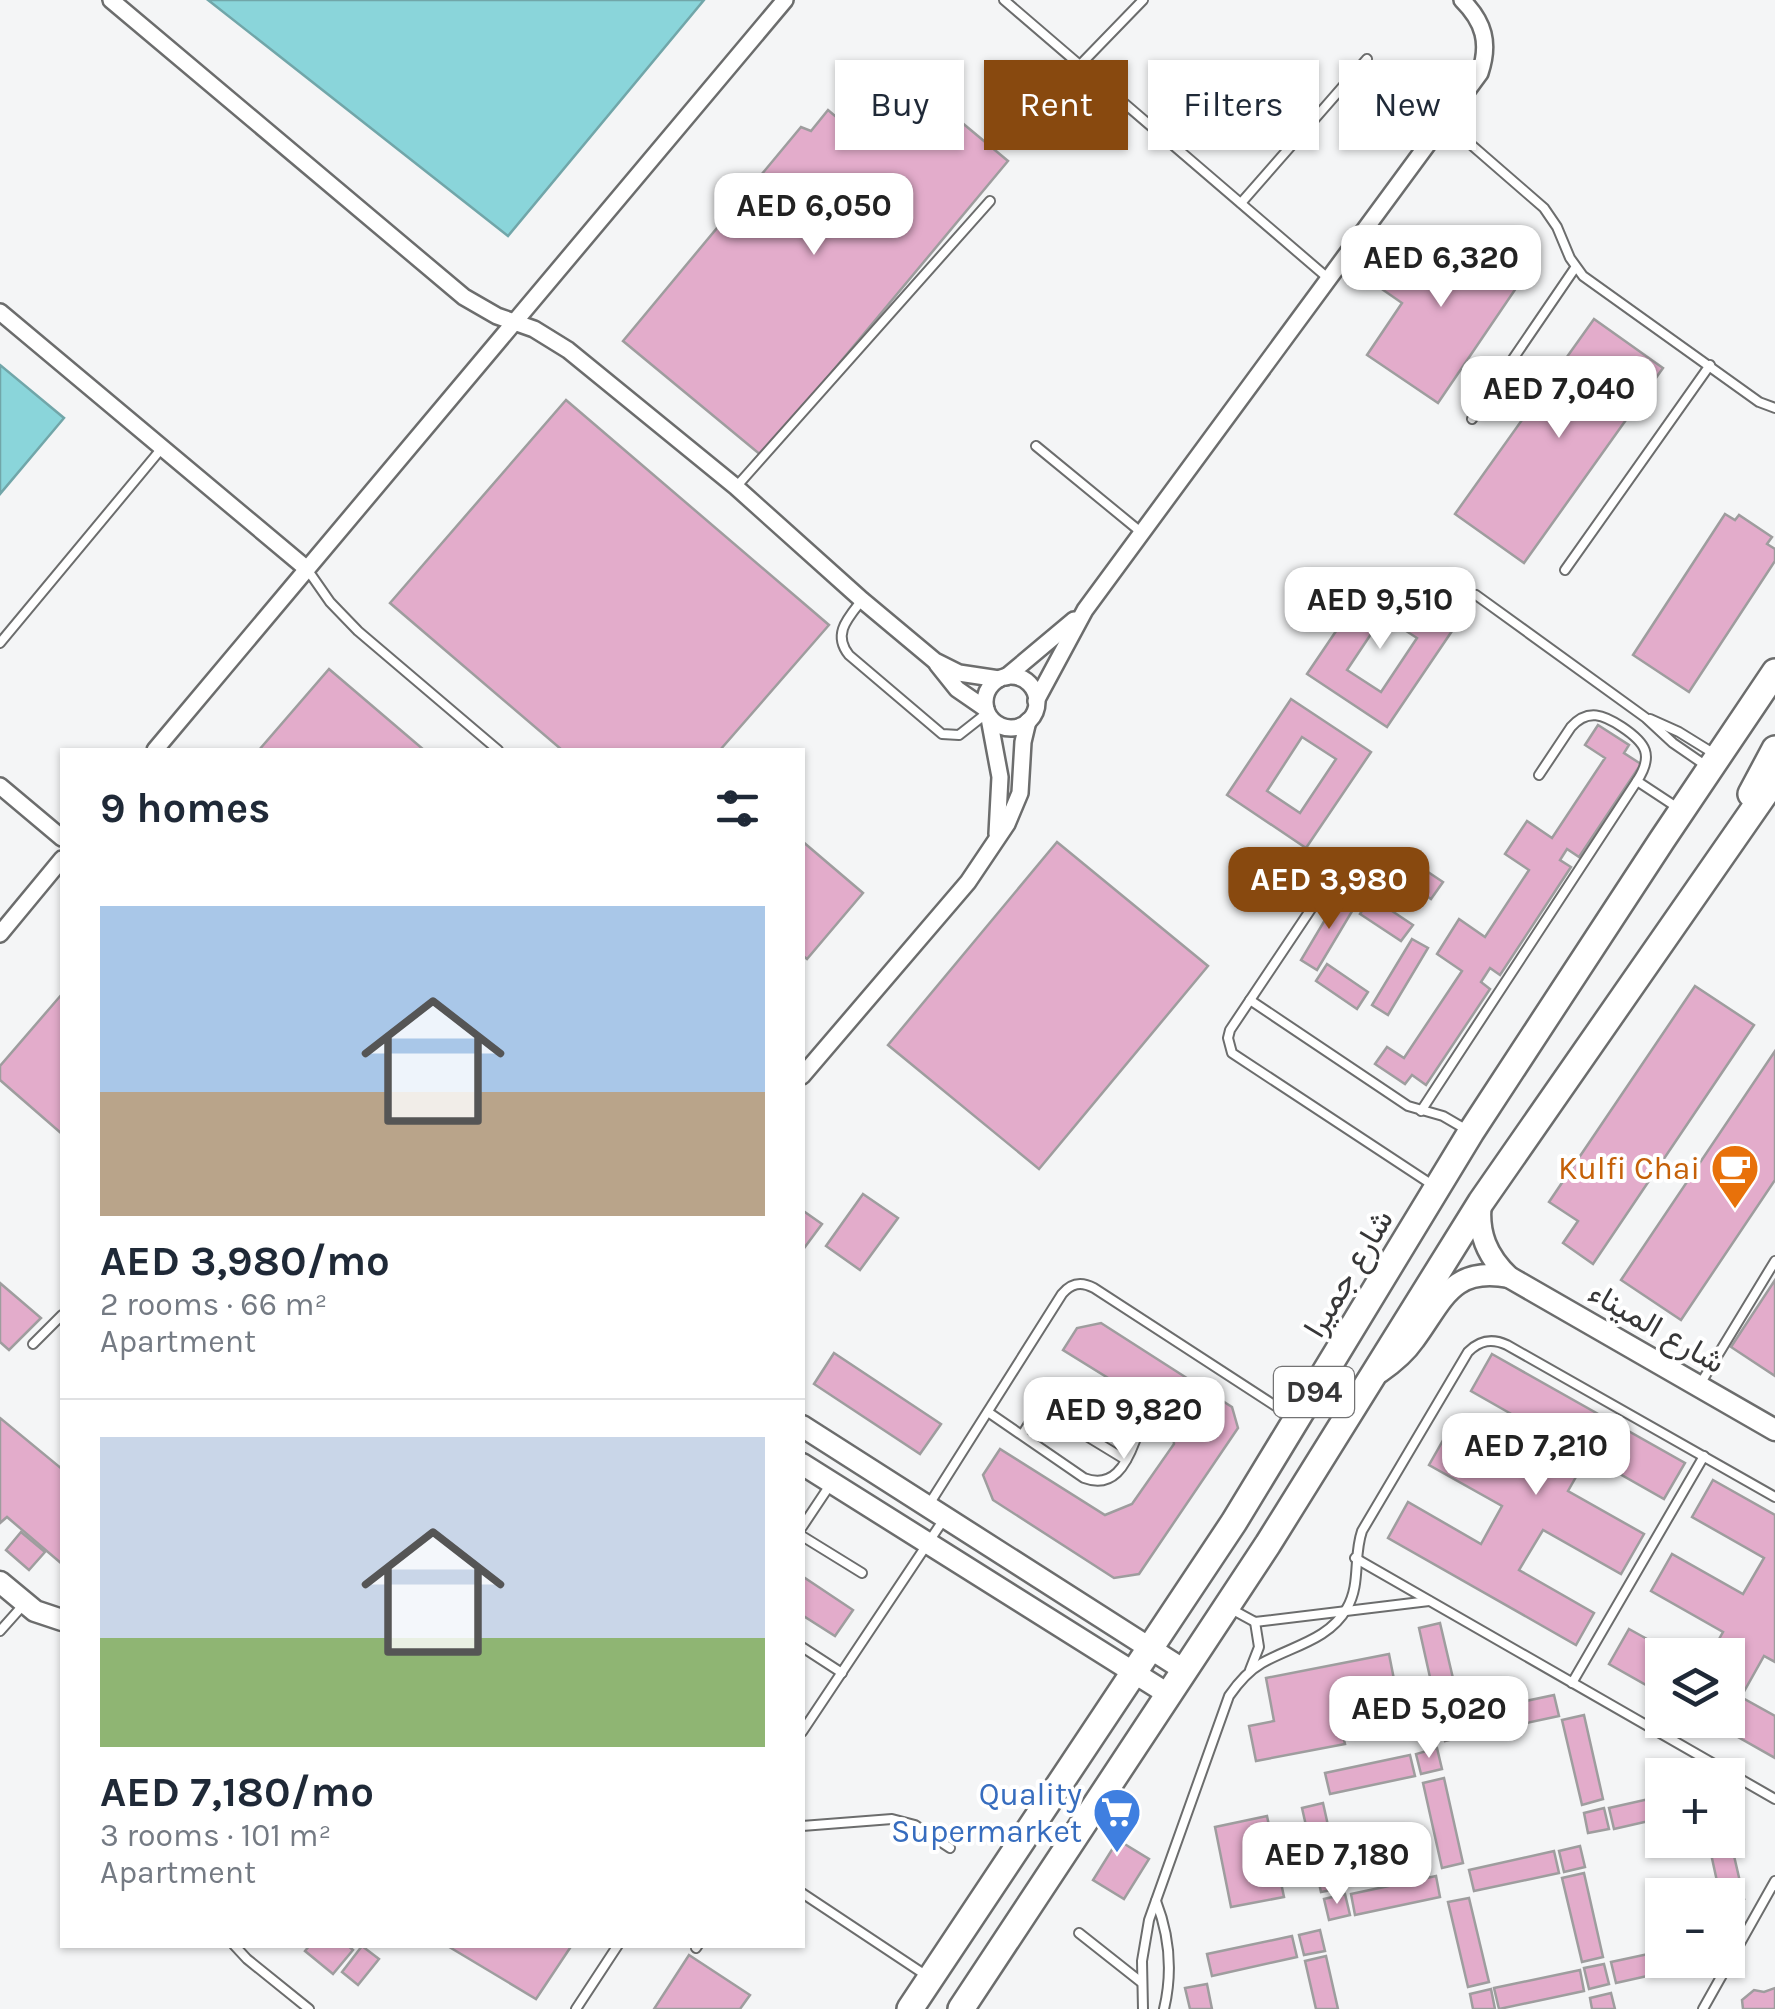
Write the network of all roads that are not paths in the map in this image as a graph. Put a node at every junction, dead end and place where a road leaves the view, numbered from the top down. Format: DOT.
graph roads {
  1 [pos="110,0"];
  2 [pos="785,0"];
  3 [pos="1004,0"];
  4 [pos="1144,0"];
  5 [pos="1462,0"];
  6 [pos="1368,59"];
  7 [pos="1074,60"];
  8 [pos="1085,60"];
  9 [pos="1476,79"];
  10 [pos="1128,106"];
  11 [pos="1476,149"];
  12 [pos="1424,150"];
  13 [pos="990,201"];
  14 [pos="1241,203"];
  15 [pos="1575,268"];
  16 [pos="1329,279"];
  17 [pos="0,312"];
  18 [pos="514,322"];
  19 [pos="1710,366"];
  20 [pos="1775,408"];
  21 [pos="1472,419"];
  22 [pos="1036,446"];
  23 [pos="162,448"];
  24 [pos="736,487"];
  25 [pos="1142,533"];
  26 [pos="307,569"];
  27 [pos="1565,570"];
  28 [pos="1476,595"];
  29 [pos="862,600"];
  30 [pos="1085,610"];
  31 [pos="0,643"];
  32 [pos="934,661"];
  33 [pos="1775,672"];
  34 [pos="1002,678"];
  35 [pos="1036,701"];
  36 [pos="987,713"];
  37 [pos="1646,718"];
  38 [pos="1028,721"];
  39 [pos="156,748"];
  40 [pos="496,748"];
  41 [pos="1775,749"];
  42 [pos="1714,762"];
  43 [pos="1539,775"];
  44 [pos="1775,778"];
  45 [pos="1637,781"];
  46 [pos="0,786"];
  47 [pos="1682,810"];
  48 [pos="60,836"];
  49 [pos="1735,836"];
  50 [pos="997,838"];
  51 [pos="60,861"];
  52 [pos="1315,903"];
  53 [pos="0,934"];
  54 [pos="1250,1000"];
  55 [pos="805,1072"];
  56 [pos="1421,1111"];
  57 [pos="1472,1132"];
  58 [pos="1438,1188"];
  59 [pos="1480,1202"];
  60 [pos="1775,1260"];
  61 [pos="1509,1276"];
  62 [pos="60,1317"];
  63 [pos="33,1344"];
  64 [pos="1372,1376"];
  65 [pos="1700,1386"];
  66 [pos="1039,1407"];
  67 [pos="988,1412"];
  68 [pos="1296,1420"];
  69 [pos="805,1428"];
  70 [pos="1775,1430"];
  71 [pos="1022,1435"];
  72 [pos="1704,1456"];
  73 [pos="1126,1460"];
  74 [pos="805,1466"];
  75 [pos="832,1482"];
  76 [pos="1775,1496"];
  77 [pos="937,1511"];
  78 [pos="805,1523"];
  79 [pos="805,1538"];
  80 [pos="928,1542"];
  81 [pos="1356,1558"];
  82 [pos="862,1573"];
  83 [pos="0,1582"];
  84 [pos="1429,1601"];
  85 [pos="25,1603"];
  86 [pos="1227,1606"];
  87 [pos="1346,1610"];
  88 [pos="60,1622"];
  89 [pos="1255,1622"];
  90 [pos="0,1631"];
  91 [pos="1151,1648"];
  92 [pos="805,1649"];
  93 [pos="1184,1670"];
  94 [pos="1250,1671"];
  95 [pos="1134,1672"];
  96 [pos="842,1673"];
  97 [pos="1572,1683"];
  98 [pos="1168,1694"];
  99 [pos="805,1728"];
  100 [pos="1775,1799"];
  101 [pos="805,1826"];
  102 [pos="950,1848"];
  103 [pos="1775,1881"];
  104 [pos="805,1894"];
  105 [pos="1156,1900"];
  106 [pos="1079,1933"];
  107 [pos="237,1948"];
  108 [pos="616,1948"];
  109 [pos="931,1979"];
  110 [pos="1141,1982"];
  111 [pos="310,2009"];
  112 [pos="576,2009"];
  113 [pos="910,2009"];
  114 [pos="961,2009"];
  115 [pos="1143,2009"];
  116 [pos="1164,2009"];
  117 [pos="1703,2009"];
  1 -- 18 [label="street"];
  2 -- 18 [label="street"];
  3 -- 7 [label="lane"];
  4 -- 8 [label="lane"];
  5 -- 9 [label="street"];
  6 -- 14 [label="lane"];
  10 -- 14 [label="lane"];
  11 -- 15 [label="lane"];
  12 -- 16 [label="street"];
  13 -- 24 [label="lane"];
  14 -- 16 [label="lane"];
  15 -- 19 [label="lane"];
  15 -- 21 [label="lane"];
  16 -- 25 [label="street"];
  17 -- 23 [label="street"];
  18 -- 24 [label="street"];
  18 -- 26 [label="street"];
  19 -- 20 [label="lane"];
  19 -- 27 [label="lane"];
  22 -- 25 [label="lane"];
  23 -- 26 [label="street"];
  23 -- 31 [label="lane"];
  24 -- 29 [label="street"];
  25 -- 30 [label="street"];
  26 -- 39 [label="street"];
  26 -- 40 [label="lane"];
  28 -- 37 [label="lane"];
  29 -- 32 [label="street"];
  29 -- 36 [label="lane"];
  30 -- 34 [label="street"];
  30 -- 35 [label="street"];
  32 -- 34 [label="street"];
  32 -- 36 [label="street"];
  33 -- 42 [label="main road, شارع جميرا / D94"];
  34 -- 35 [label="street"];
  34 -- 36 [label="street"];
  35 -- 38 [label="street"];
  36 -- 38 [label="street"];
  36 -- 50 [label="street"];
  37 -- 42 [label="lane"];
  37 -- 42 [label="lane"];
  38 -- 50 [label="street"];
  41 -- 49 [label="main road"];
  42 -- 47 [label="main road, شارع جميرا / D94"];
  43 -- 45 [label="lane"];
  44 -- 49 [label="main road, D94"];
  45 -- 47 [label="lane"];
  45 -- 56 [label="lane"];
  46 -- 48 [label="street"];
  47 -- 57 [label="main road, شارع جميرا / D94"];
  49 -- 59 [label="main road, D94"];
  50 -- 55 [label="street"];
  51 -- 53 [label="street"];
  52 -- 54 [label="lane"];
  54 -- 56 [label="lane"];
  54 -- 58 [label="lane"];
  56 -- 57 [label="lane"];
  57 -- 58 [label="main road, شارع جميرا / D94"];
  58 -- 68 [label="main road, شارع جميرا / D94"];
  59 -- 61 [label="street"];
  59 -- 64 [label="main road, D94"];
  60 -- 65 [label="lane"];
  61 -- 64 [label="street"];
  61 -- 65 [label="street, شارع الميناء"];
  62 -- 63 [label="lane"];
  64 -- 86 [label="main road, D94"];
  65 -- 70 [label="street, شارع الميناء"];
  66 -- 71 [label="lane"];
  66 -- 73 [label="lane"];
  66 -- 73 [label="lane"];
  67 -- 68 [label="lane"];
  67 -- 71 [label="lane"];
  67 -- 77 [label="lane"];
  68 -- 91 [label="main road, شارع جميرا / D94"];
  69 -- 77 [label="street"];
  71 -- 73 [label="lane"];
  72 -- 76 [label="lane"];
  72 -- 81 [label="lane"];
  72 -- 97 [label="lane"];
  74 -- 75 [label="street"];
  75 -- 78 [label="lane"];
  75 -- 80 [label="street"];
  77 -- 80 [label="lane"];
  77 -- 91 [label="street"];
  79 -- 82 [label="lane"];
  80 -- 95 [label="street"];
  80 -- 96 [label="lane"];
  81 -- 84 [label="lane"];
  81 -- 87 [label="lane"];
  83 -- 85 [label="street"];
  84 -- 87 [label="lane"];
  84 -- 97 [label="lane"];
  85 -- 88 [label="street"];
  85 -- 90 [label="lane"];
  86 -- 89 [label="lane"];
  86 -- 93 [label="main road, D94"];
  87 -- 89 [label="lane"];
  87 -- 94 [label="lane"];
  89 -- 94 [label="lane"];
  91 -- 93 [label="street"];
  91 -- 95 [label="main road, شارع جميرا / D94"];
  92 -- 96 [label="lane"];
  93 -- 98 [label="main road, D94"];
  94 -- 105 [label="lane"];
  95 -- 98 [label="street"];
  95 -- 109 [label="main road, شارع جميرا / D94"];
  96 -- 99 [label="lane"];
  97 -- 100 [label="lane"];
  98 -- 114 [label="main road, D94"];
  101 -- 102 [label="lane"];
  103 -- 117 [label="lane"];
  104 -- 109 [label="lane"];
  105 -- 110 [label="lane"];
  105 -- 116 [label="lane"];
  106 -- 110 [label="lane"];
  107 -- 111 [label="lane"];
  108 -- 112 [label="lane"];
  109 -- 113 [label="main road, شارع جميرا / D94"];
  110 -- 115 [label="lane"];
}
